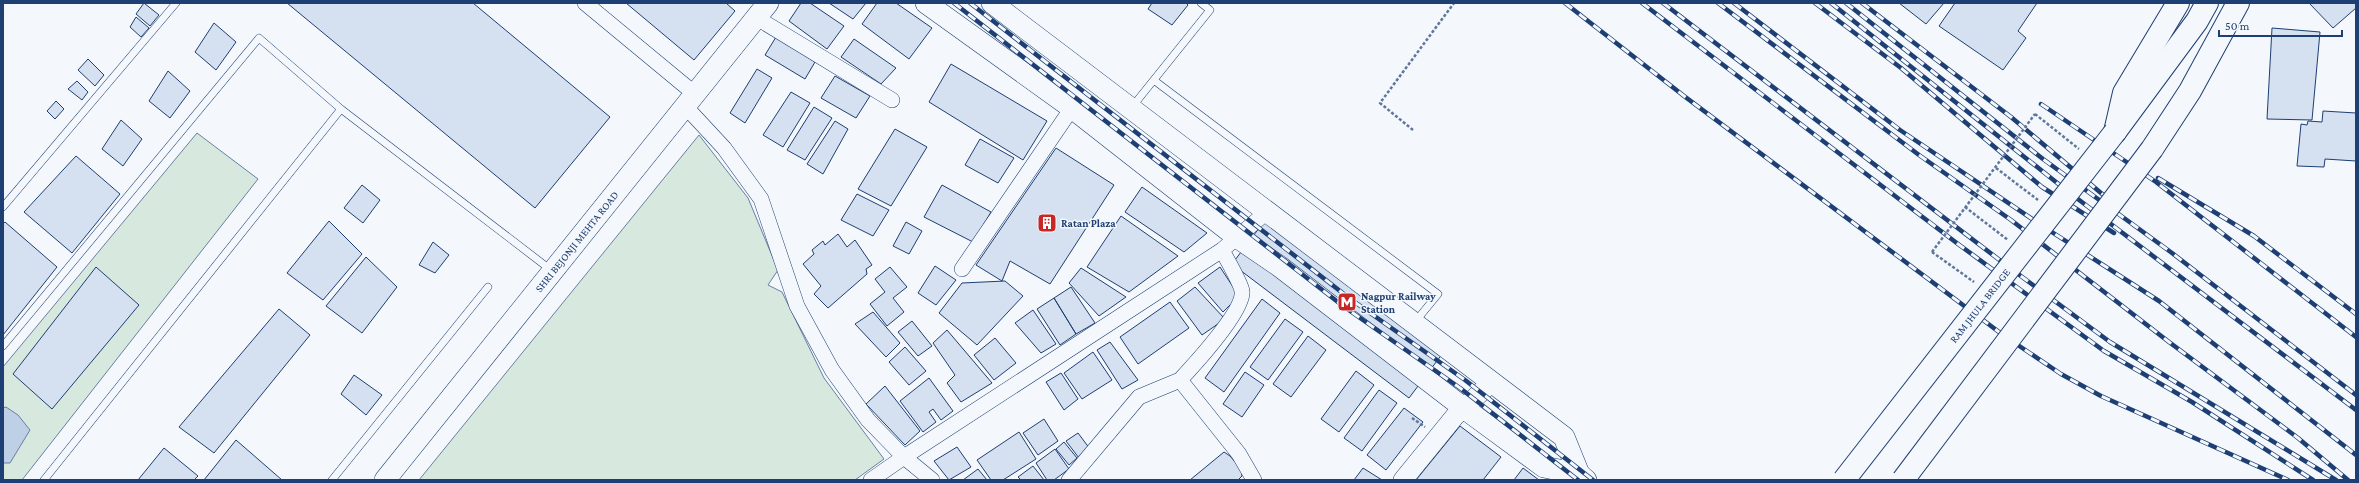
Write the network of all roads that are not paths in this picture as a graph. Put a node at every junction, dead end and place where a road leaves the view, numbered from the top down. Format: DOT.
graph roads {
  1 [pos="176,3"];
  2 [pos="585,3"];
  3 [pos="926,3"];
  4 [pos="992,3"];
  5 [pos="1201,3"];
  6 [pos="2178,3"];
  7 [pos="2207,3"];
  8 [pos="2238,3"];
  9 [pos="762,10"];
  10 [pos="1155,81"];
  11 [pos="690,100"];
  12 [pos="892,100"];
  13 [pos="1072,108"];
  14 [pos="1131,108"];
  15 [pos="341,109"];
  16 [pos="2115,132"];
  17 [pos="3,207"];
  18 [pos="1268,211"];
  19 [pos="1230,244"];
  20 [pos="962,269"];
  21 [pos="553,271"];
  22 [pos="488,287"];
  23 [pos="1414,323"];
  24 [pos="3,346"];
  25 [pos="1180,380"];
  26 [pos="1492,382"];
  27 [pos="1465,409"];
  28 [pos="904,457"];
  29 [pos="1583,477"];
  30 [pos="44,480"];
  31 [pos="332,480"];
  32 [pos="385,480"];
  33 [pos="871,480"];
  34 [pos="932,480"];
  35 [pos="1069,480"];
  36 [pos="1254,480"];
  37 [pos="1403,480"];
  38 [pos="1844,480"];
  39 [pos="1903,480"];
  1 -- 17 [label="lane"];
  2 -- 11 [label="street"];
  3 -- 13 [label="main road"];
  4 -- 14 [label="main road"];
  5 -- 10 [label="lane"];
  6 -- 16 [label="main road"];
  7 -- 16 [label="main road, RAM JHULA BRIDGE"];
  8 -- 39 [label="main road, bridge"];
  9 -- 11 [label="main road, SHRI BEJONJI MEHTA ROAD"];
  9 -- 12 [label="street"];
  10 -- 14 [label="lane"];
  10 -- 23 [label="lane"];
  11 -- 21 [label="main road, SHRI BEJONJI MEHTA ROAD"];
  11 -- 28 [label="street"];
  13 -- 19 [label="main road"];
  13 -- 20 [label="street"];
  14 -- 18 [label="main road"];
  15 -- 21 [label="lane"];
  15 -- 24 [label="lane"];
  15 -- 30 [label="lane"];
  16 -- 38 [label="main road, RAM JHULA BRIDGE, bridge"];
  18 -- 19 [label="street"];
  18 -- 23 [label="main road"];
  19 -- 25 [label="street"];
  19 -- 27 [label="main road"];
  19 -- 28 [label="street"];
  21 -- 32 [label="main road, SHRI BEJONJI MEHTA ROAD"];
  22 -- 31 [label="lane"];
  23 -- 26 [label="main road"];
  25 -- 35 [label="street"];
  25 -- 36 [label="street"];
  26 -- 27 [label="street"];
  26 -- 29 [label="main road"];
  27 -- 29 [label="main road"];
  27 -- 37 [label="street"];
  28 -- 33 [label="street"];
  28 -- 34 [label="street"];
}
